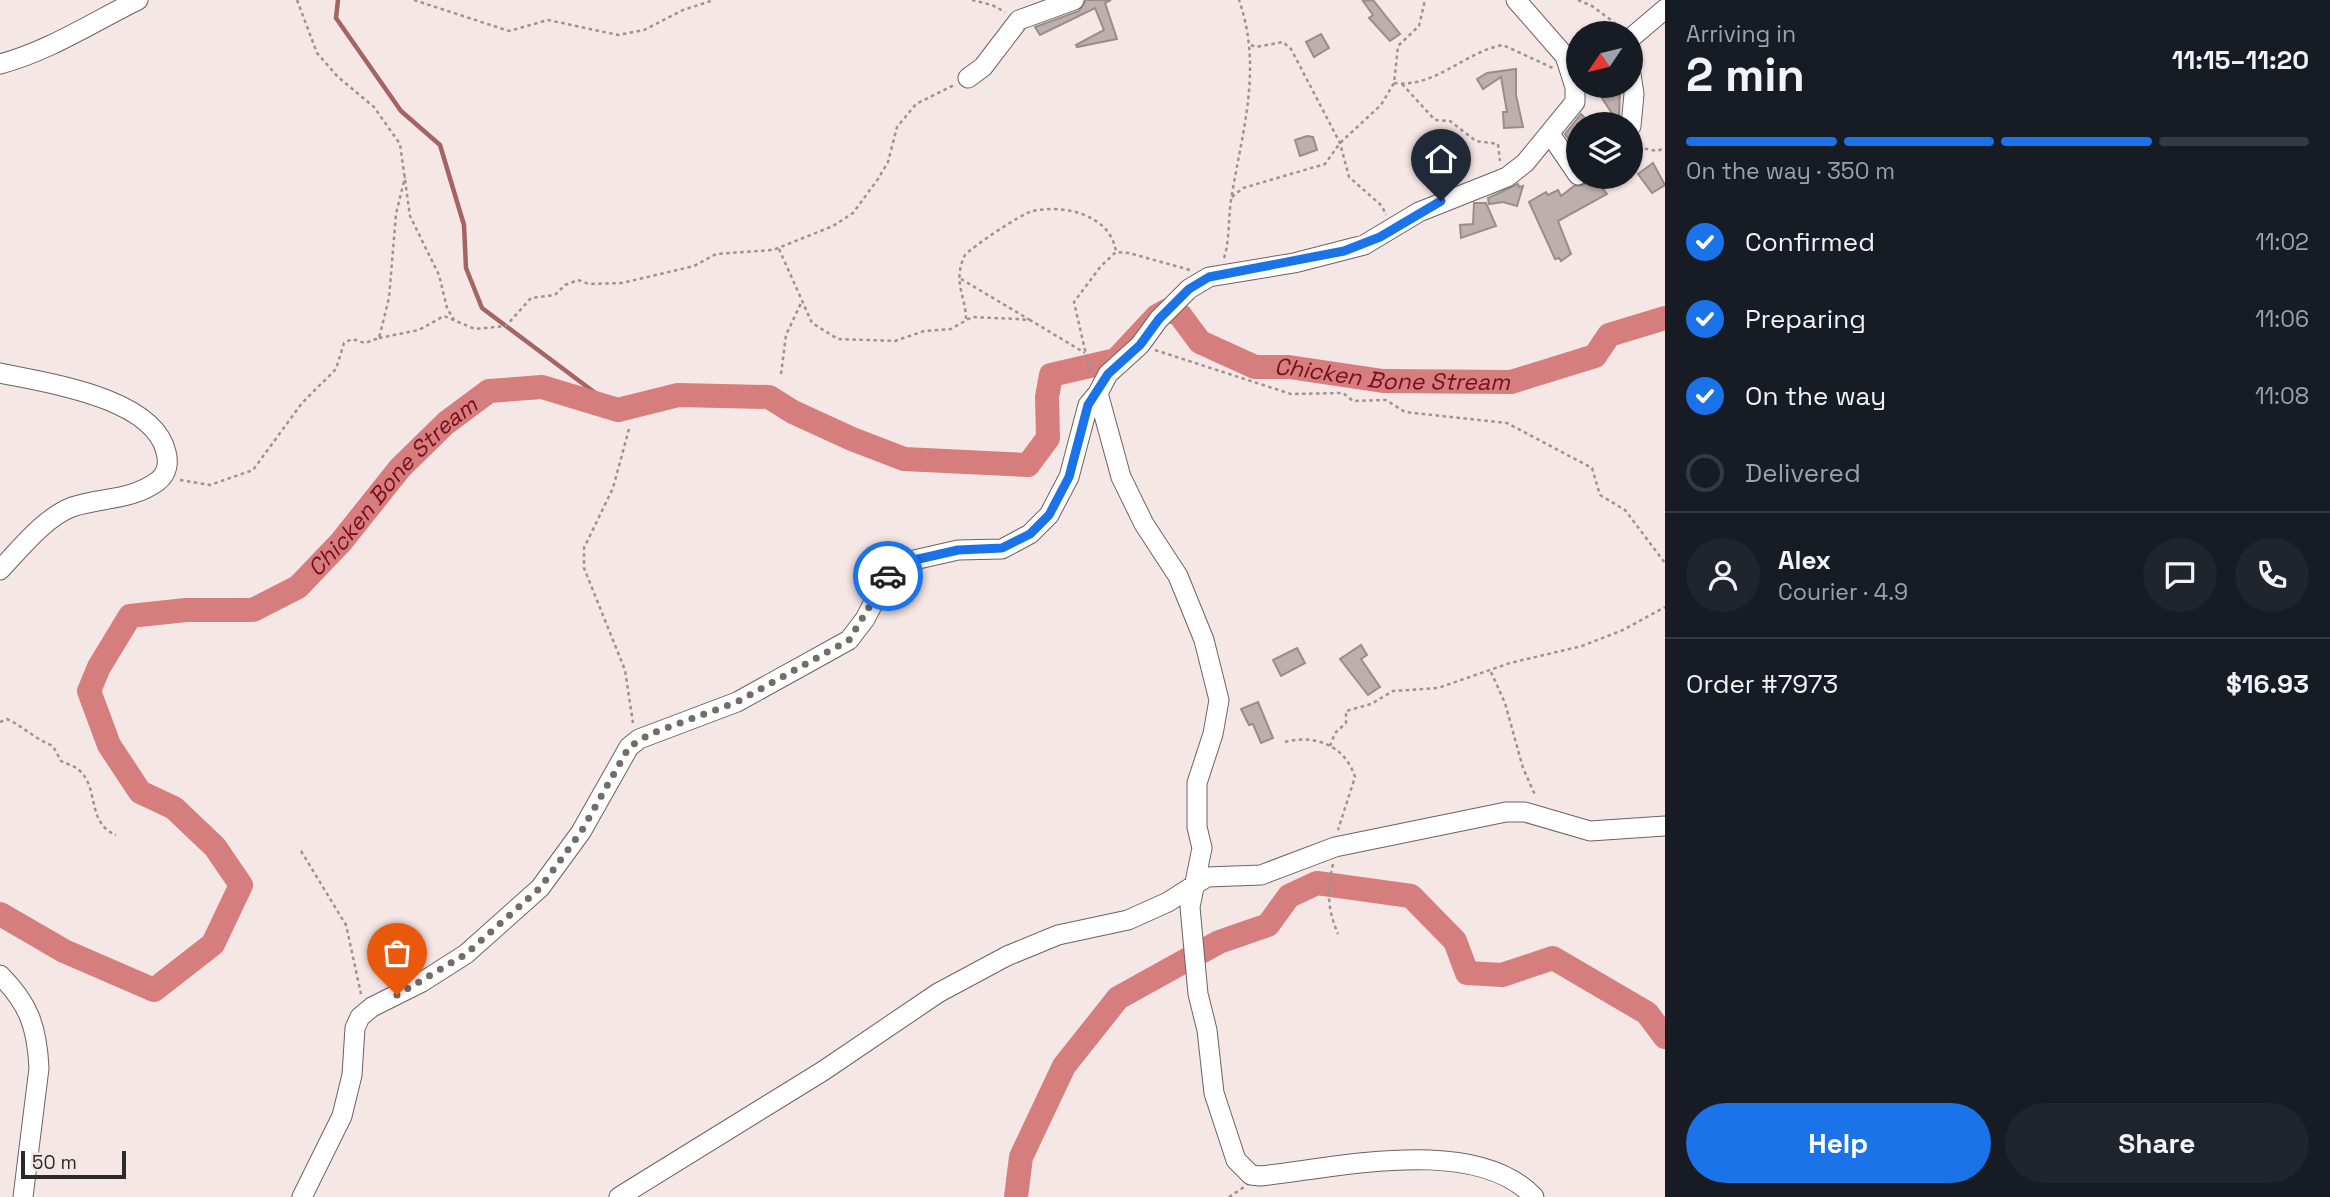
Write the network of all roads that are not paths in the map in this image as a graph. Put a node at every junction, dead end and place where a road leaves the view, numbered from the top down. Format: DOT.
graph roads {
  1 [pos="138,0"];
  2 [pos="1074,0"];
  3 [pos="1516,0"];
  4 [pos="1665,9"];
  5 [pos="1643,28"];
  6 [pos="1566,56"];
  7 [pos="0,64"];
  8 [pos="968,78"];
  9 [pos="1575,98"];
  10 [pos="1579,98"];
  11 [pos="1575,102"];
  12 [pos="1550,134"];
  13 [pos="1566,158"];
  14 [pos="0,373"];
  15 [pos="1098,393"];
  16 [pos="0,570"];
  17 [pos="1665,826"];
  18 [pos="1193,884"];
  19 [pos="0,975"];
  20 [pos="23,1197"];
  21 [pos="302,1197"];
  22 [pos="619,1197"];
  23 [pos="1534,1197"];
  1 -- 7 [label="street"];
  2 -- 8 [label="street"];
  3 -- 6 [label="street"];
  4 -- 5 [label="street"];
  9 -- 11 [label="street"];
  10 -- 11 [label="street"];
  11 -- 12 [label="street"];
  12 -- 13 [label="street"];
  12 -- 15 [label="street"];
  14 -- 16 [label="street"];
  15 -- 18 [label="street"];
  15 -- 21 [label="street"];
  17 -- 18 [label="street"];
  18 -- 22 [label="street"];
  18 -- 23 [label="street"];
  19 -- 20 [label="street"];
}
